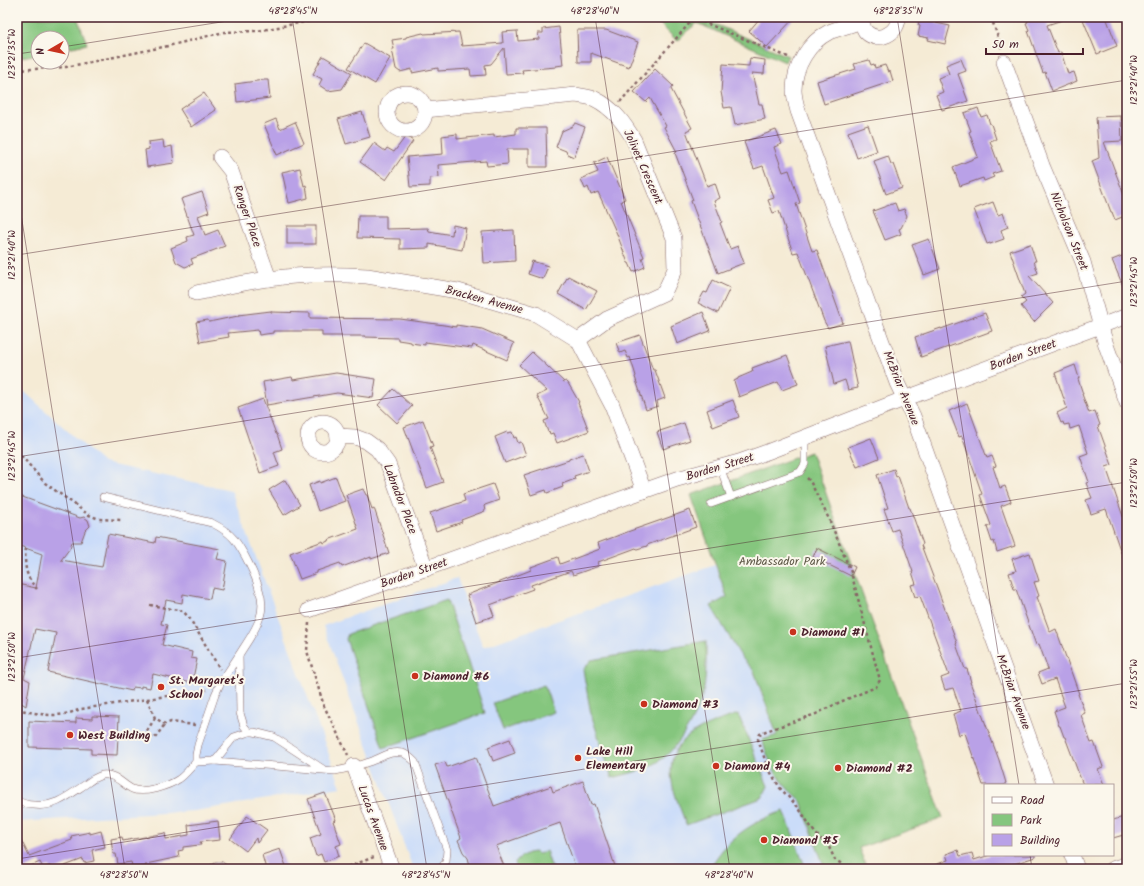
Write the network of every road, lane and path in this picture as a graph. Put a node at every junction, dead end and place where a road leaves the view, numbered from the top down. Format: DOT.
graph roads {
  1 [pos="330,17"];
  2 [pos="693,17"];
  3 [pos="898,17"];
  4 [pos="991,17"];
  5 [pos="861,19"];
  6 [pos="800,62"];
  7 [pos="1004,62"];
  8 [pos="17,70"];
  9 [pos="425,110"];
  10 [pos="613,110"];
  11 [pos="220,157"];
  12 [pos="269,278"];
  13 [pos="196,292"];
  14 [pos="1127,316"];
  15 [pos="1101,326"];
  16 [pos="578,340"];
  17 [pos="904,399"];
  18 [pos="1127,403"];
  19 [pos="338,436"];
  20 [pos="805,437"];
  21 [pos="17,451"];
  22 [pos="720,467"];
  23 [pos="800,472"];
  24 [pos="644,491"];
  25 [pos="103,496"];
  26 [pos="731,497"];
  27 [pos="711,504"];
  28 [pos="120,520"];
  29 [pos="26,548"];
  30 [pos="426,568"];
  31 [pos="37,589"];
  32 [pos="150,605"];
  33 [pos="309,610"];
  34 [pos="239,655"];
  35 [pos="224,676"];
  36 [pos="218,688"];
  37 [pos="147,699"];
  38 [pos="17,709"];
  39 [pos="155,718"];
  40 [pos="165,724"];
  41 [pos="204,726"];
  42 [pos="249,732"];
  43 [pos="215,761"];
  44 [pos="196,762"];
  45 [pos="354,766"];
  46 [pos="324,769"];
  47 [pos="1046,784"];
  48 [pos="17,800"];
  49 [pos="386,853"];
  50 [pos="1072,856"];
  51 [pos="842,864"];
  52 [pos="1127,864"];
  53 [pos="343,869"];
  54 [pos="392,869"];
  55 [pos="441,869"];
  56 [pos="1077,869"];
  57 [pos="1112,869"];
  1 -- 8 [label="path"];
  2 -- 6 [label="path"];
  2 -- 10 [label="path"];
  3 -- 5 [label="street, McBriar Avenue"];
  4 -- 7 [label="path"];
  5 -- 6 [label="street, McBriar Avenue"];
  6 -- 17 [label="street, McBriar Avenue"];
  7 -- 15 [label="street, Nicholson Street"];
  9 -- 10 [label="street, Jolivet Crescent"];
  10 -- 16 [label="street, Jolivet Crescent"];
  11 -- 12 [label="street, Ranger Place"];
  12 -- 13 [label="street, Bracken Avenue"];
  12 -- 16 [label="street, Bracken Avenue"];
  14 -- 15 [label="street, Borden Street"];
  15 -- 17 [label="street, Borden Street"];
  15 -- 18 [label="street, Nicholson Street"];
  16 -- 24 [label="street"];
  17 -- 20 [label="street, Borden Street"];
  17 -- 47 [label="street, McBriar Avenue"];
  19 -- 30 [label="street, Labrador Place"];
  20 -- 22 [label="street, Borden Street"];
  20 -- 23 [label="lane"];
  21 -- 28 [label="path"];
  22 -- 24 [label="street, Borden Street"];
  22 -- 26 [label="lane"];
  23 -- 26 [label="lane"];
  23 -- 51 [label="path"];
  24 -- 30 [label="street, Borden Street"];
  25 -- 34 [label="lane"];
  26 -- 27 [label="lane"];
  29 -- 31 [label="path"];
  30 -- 33 [label="street, Borden Street"];
  32 -- 35 [label="path"];
  33 -- 45 [label="path"];
  34 -- 35 [label="lane"];
  34 -- 42 [label="lane"];
  35 -- 36 [label="lane"];
  36 -- 37 [label="path"];
  36 -- 41 [label="lane"];
  37 -- 38 [label="path"];
  37 -- 39 [label="path"];
  39 -- 40 [label="path"];
  39 -- 40 [label="path"];
  40 -- 41 [label="path"];
  41 -- 44 [label="lane"];
  42 -- 43 [label="lane"];
  42 -- 46 [label="lane"];
  43 -- 44 [label="lane"];
  43 -- 46 [label="lane"];
  44 -- 48 [label="lane"];
  45 -- 46 [label="lane"];
  45 -- 49 [label="street, Lucas Avenue"];
  45 -- 55 [label="lane"];
  49 -- 53 [label="path"];
  49 -- 54 [label="street, Lucas Avenue"];
  50 -- 56 [label="street"];
  52 -- 57 [label="street"];
}
